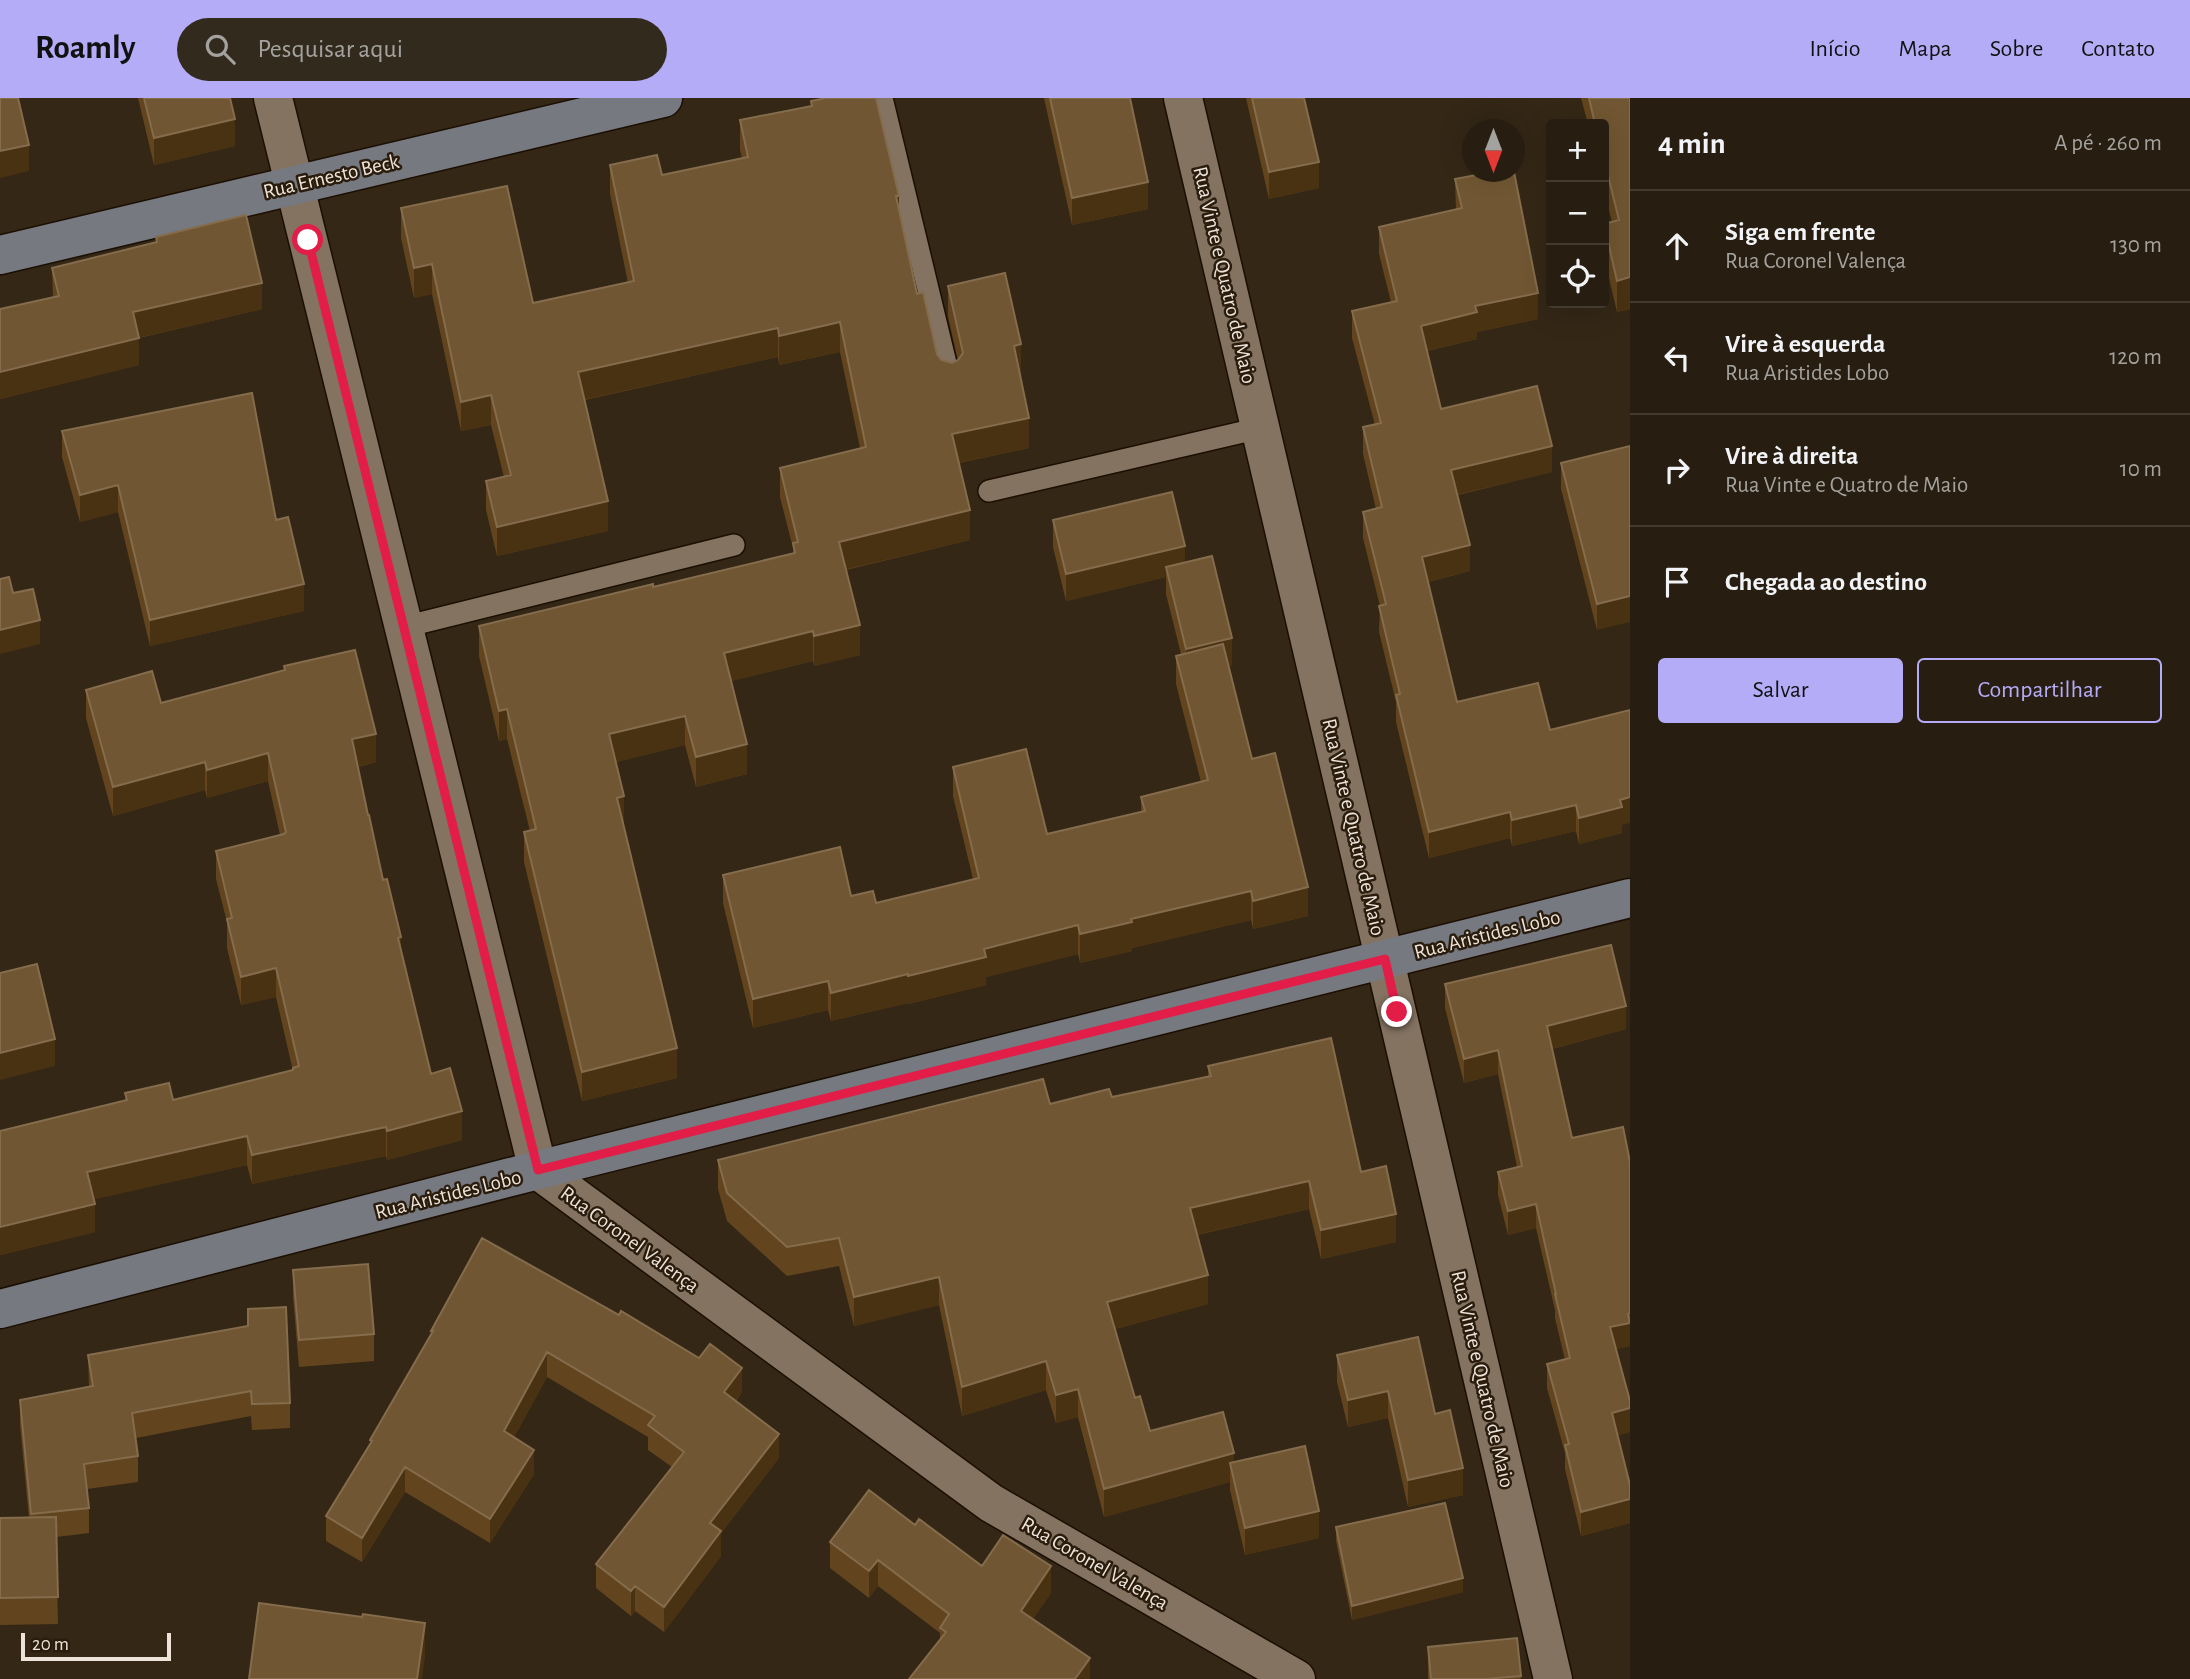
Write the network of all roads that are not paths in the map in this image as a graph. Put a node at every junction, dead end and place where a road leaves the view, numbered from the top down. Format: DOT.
graph roads {
  1 [pos="273,98"];
  2 [pos="663,98"];
  3 [pos="882,98"];
  4 [pos="1183,98"];
  5 [pos="294,185"];
  6 [pos="0,255"];
  7 [pos="950,380"];
  8 [pos="1260,428"];
  9 [pos="989,491"];
  10 [pos="734,545"];
  11 [pos="404,627"];
  12 [pos="1630,898"];
  13 [pos="1385,959"];
  14 [pos="538,1170"];
  15 [pos="0,1309"];
  16 [pos="1296,1679"];
  17 [pos="1553,1679"];
  1 -- 5 [label="street"];
  2 -- 5 [label="street, Rua Ernesto Beck"];
  3 -- 7 [label="lane"];
  4 -- 8 [label="street, Rua Vinte e Quatro de Maio"];
  5 -- 6 [label="street, Rua Ernesto Beck"];
  5 -- 11 [label="street"];
  8 -- 9 [label="lane"];
  8 -- 13 [label="street, Rua Vinte e Quatro de Maio"];
  10 -- 11 [label="lane"];
  11 -- 14 [label="street"];
  12 -- 13 [label="street, Rua Aristides Lobo"];
  13 -- 14 [label="street, Rua Aristides Lobo"];
  13 -- 17 [label="street, Rua Vinte e Quatro de Maio"];
  14 -- 15 [label="street, Rua Aristides Lobo"];
  14 -- 16 [label="street, Rua Coronel Valença"];
}
